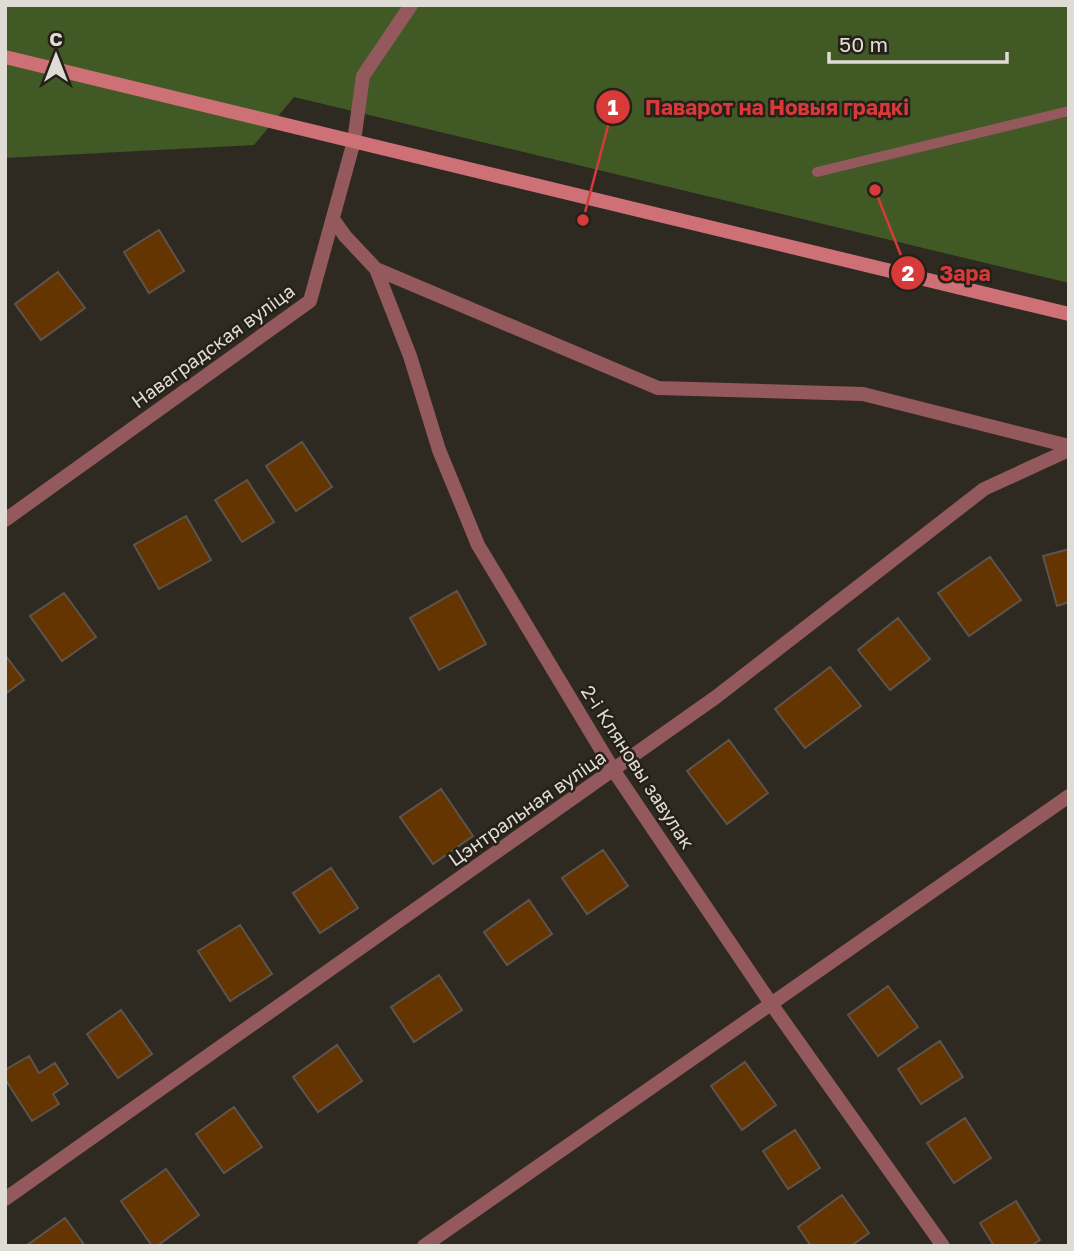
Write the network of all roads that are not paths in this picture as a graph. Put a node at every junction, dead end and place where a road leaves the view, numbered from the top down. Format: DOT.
graph roads {
  1 [pos="411,5"];
  2 [pos="5,57"];
  3 [pos="1069,111"];
  4 [pos="354,141"];
  5 [pos="817,172"];
  6 [pos="333,219"];
  7 [pos="376,269"];
  8 [pos="1069,314"];
  9 [pos="1069,448"];
  10 [pos="5,520"];
  11 [pos="614,771"];
  12 [pos="1069,796"];
  13 [pos="772,1004"];
  14 [pos="5,1199"];
  15 [pos="424,1246"];
  16 [pos="943,1246"];
  1 -- 4 [label="street, Наваградская вуліца"];
  2 -- 4 [label="main road"];
  3 -- 5 [label="lane"];
  4 -- 6 [label="street, Наваградская вуліца"];
  4 -- 8 [label="main road"];
  6 -- 7 [label="street"];
  6 -- 10 [label="street, Наваградская вуліца"];
  7 -- 9 [label="street"];
  7 -- 11 [label="street, 2-і Кляновы завулак"];
  9 -- 11 [label="street, Цэнтральная вуліца"];
  11 -- 13 [label="street, 2-і Кляновы завулак"];
  11 -- 14 [label="street, Цэнтральная вуліца"];
  12 -- 13 [label="street"];
  13 -- 15 [label="street"];
  13 -- 16 [label="street, 2-і Кляновы завулак"];
}
